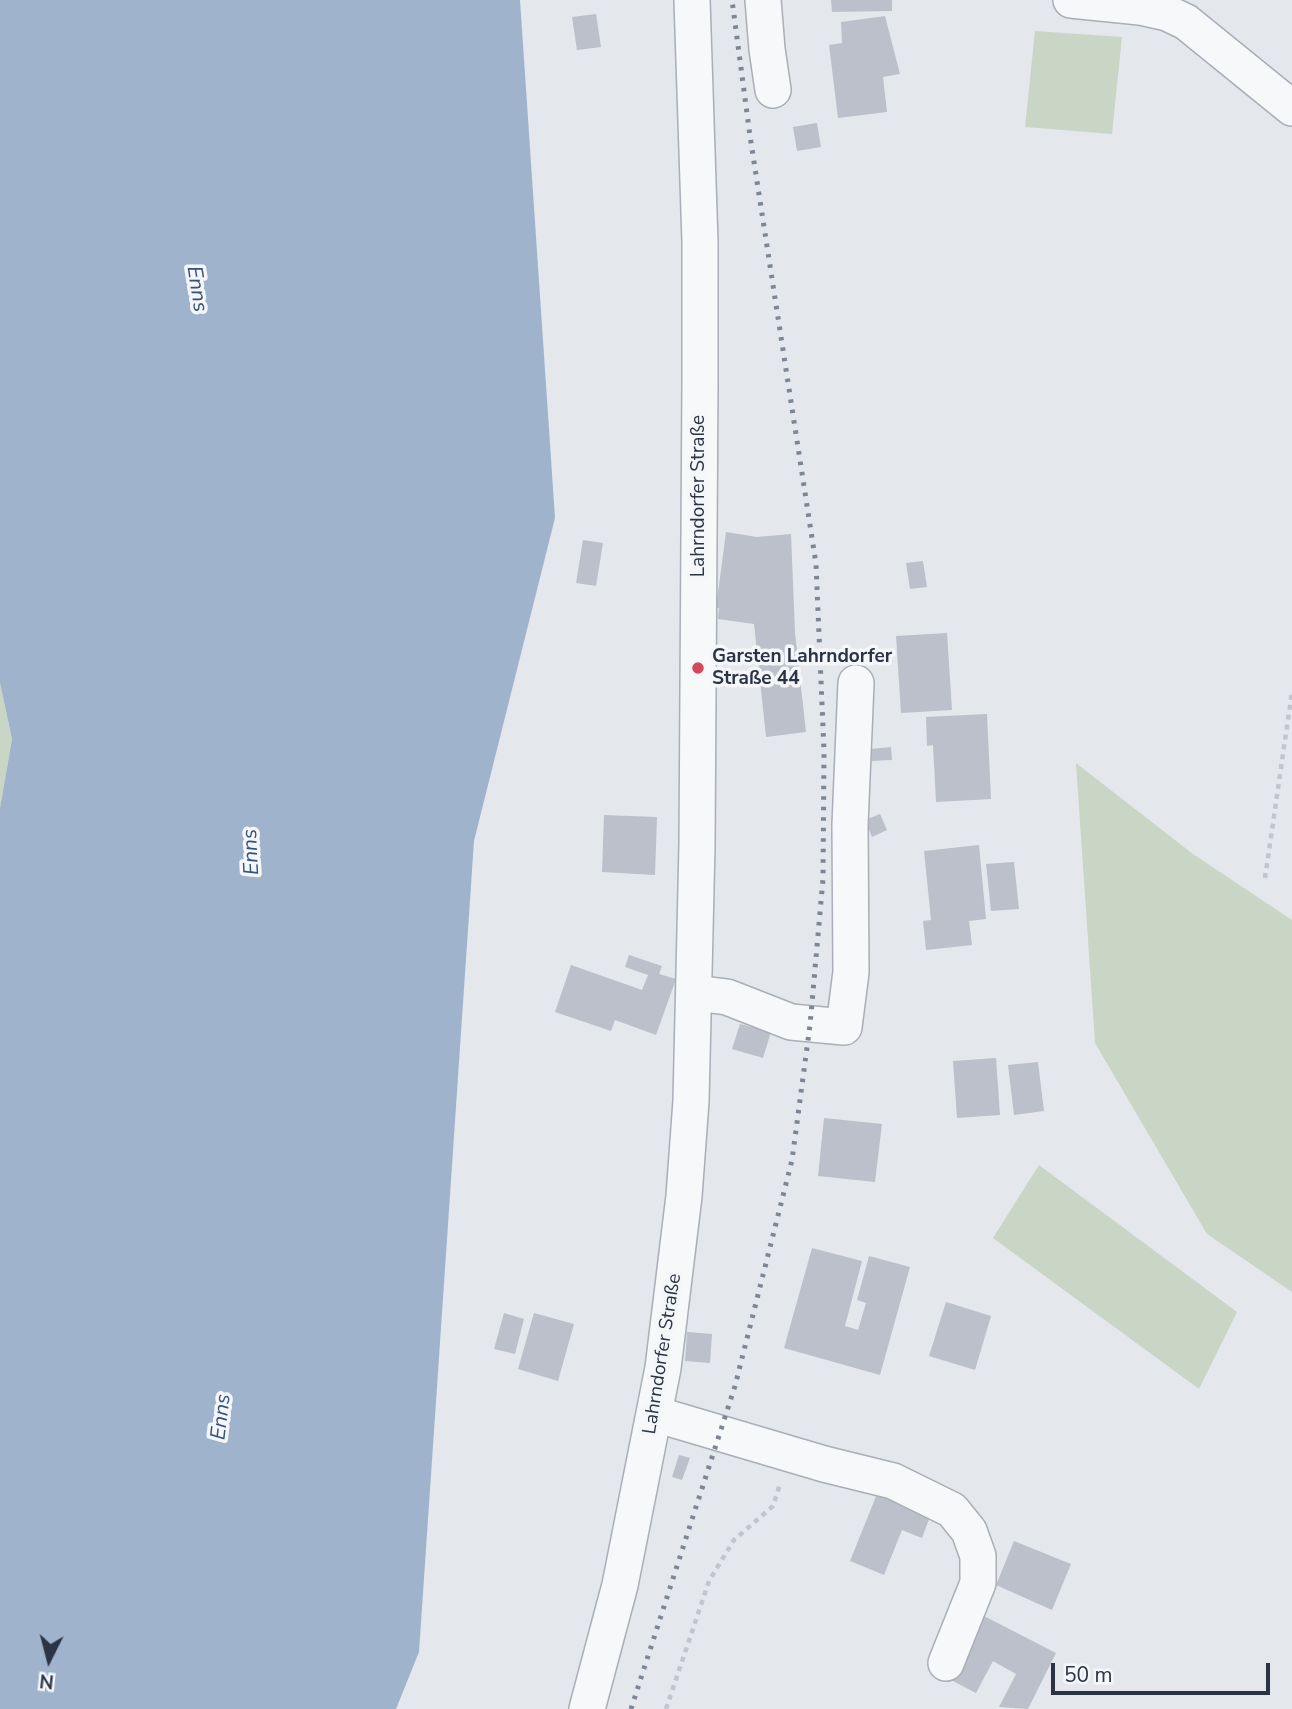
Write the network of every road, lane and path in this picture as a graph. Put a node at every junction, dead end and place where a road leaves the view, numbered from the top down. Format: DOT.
graph roads {
  1 [pos="692,0"];
  2 [pos="763,0"];
  3 [pos="1071,0"];
  4 [pos="1168,6"];
  5 [pos="774,90"];
  6 [pos="1292,108"];
  7 [pos="856,683"];
  8 [pos="1292,692"];
  9 [pos="1265,878"];
  10 [pos="695,993"];
  11 [pos="654,1414"];
  12 [pos="790,1454"];
  13 [pos="946,1663"];
  14 [pos="587,1709"];
  15 [pos="666,1709"];
  1 -- 10 [label="street, Lahrndorfer Straße"];
  2 -- 5 [label="street"];
  3 -- 4 [label="street"];
  4 -- 6 [label="street"];
  7 -- 10 [label="street"];
  8 -- 9 [label="path"];
  10 -- 11 [label="street, Lahrndorfer Straße"];
  11 -- 12 [label="street"];
  11 -- 14 [label="street, Lahrndorfer Straße"];
  12 -- 13 [label="street"];
  12 -- 15 [label="path"];
}
